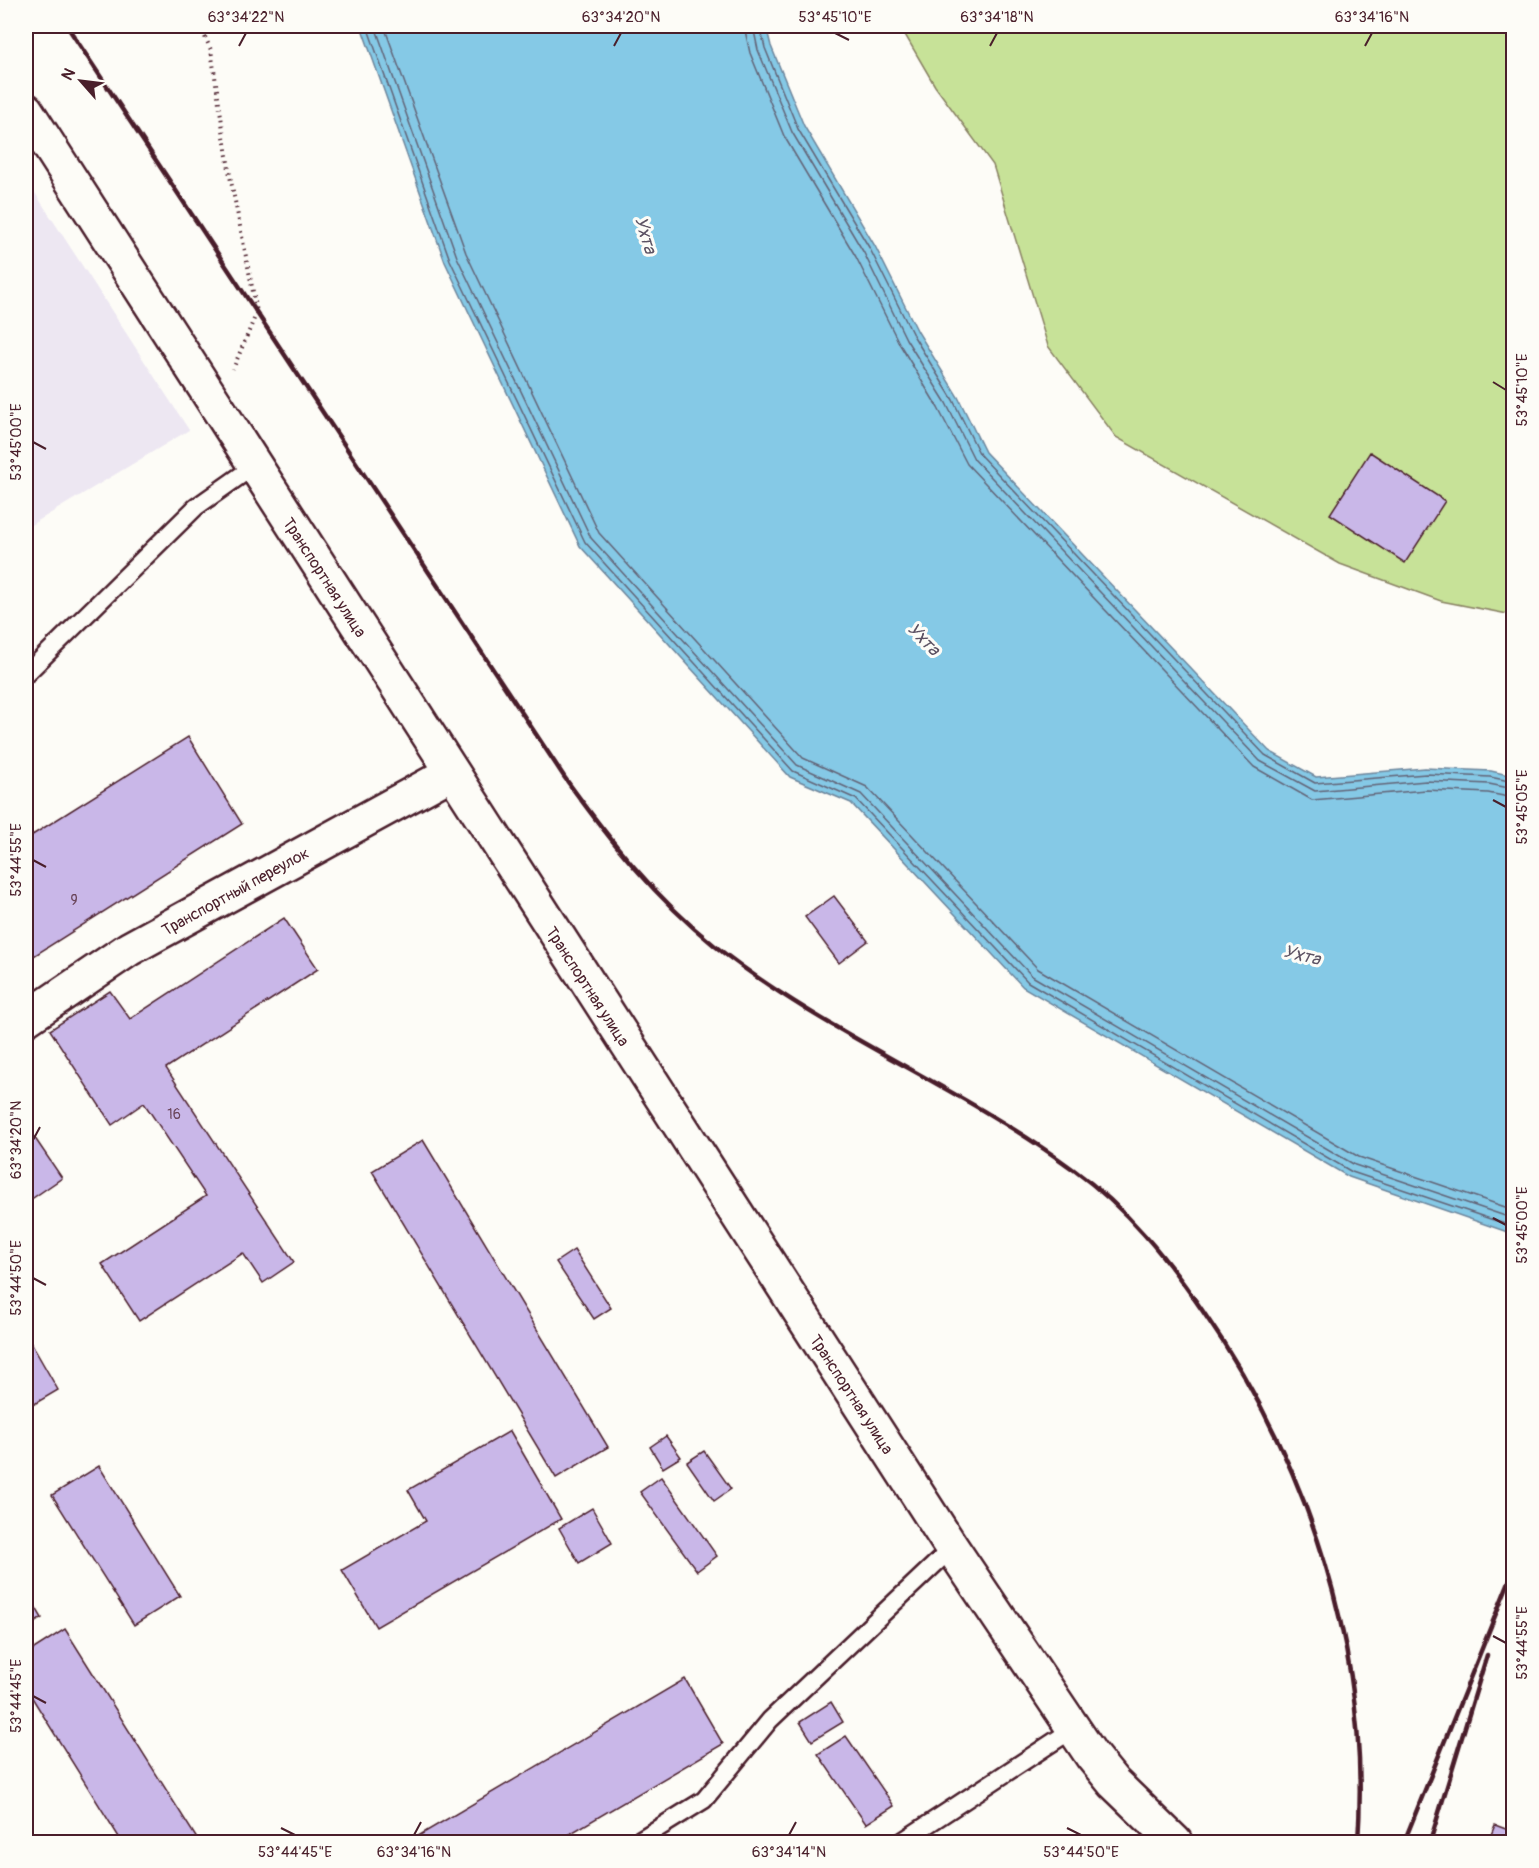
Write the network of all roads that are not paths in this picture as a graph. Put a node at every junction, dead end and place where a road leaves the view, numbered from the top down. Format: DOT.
graph roads {
  1 [pos="26,110"];
  2 [pos="254,466"];
  3 [pos="26,674"];
  4 [pos="451,773"];
  5 [pos="26,1019"];
  6 [pos="952,1548"];
  7 [pos="1073,1730"];
  8 [pos="636,1842"];
  9 [pos="901,1842"];
  10 [pos="1175,1842"];
  1 -- 2 [label="street, Транспортная улица"];
  2 -- 3 [label="lane"];
  2 -- 4 [label="street, Транспортная улица"];
  4 -- 5 [label="street, Транспортный переулок"];
  4 -- 6 [label="street, Транспортная улица"];
  6 -- 7 [label="street, Транспортная улица"];
  6 -- 8 [label="lane"];
  7 -- 9 [label="lane"];
  7 -- 10 [label="street, Транспортная улица"];
}
